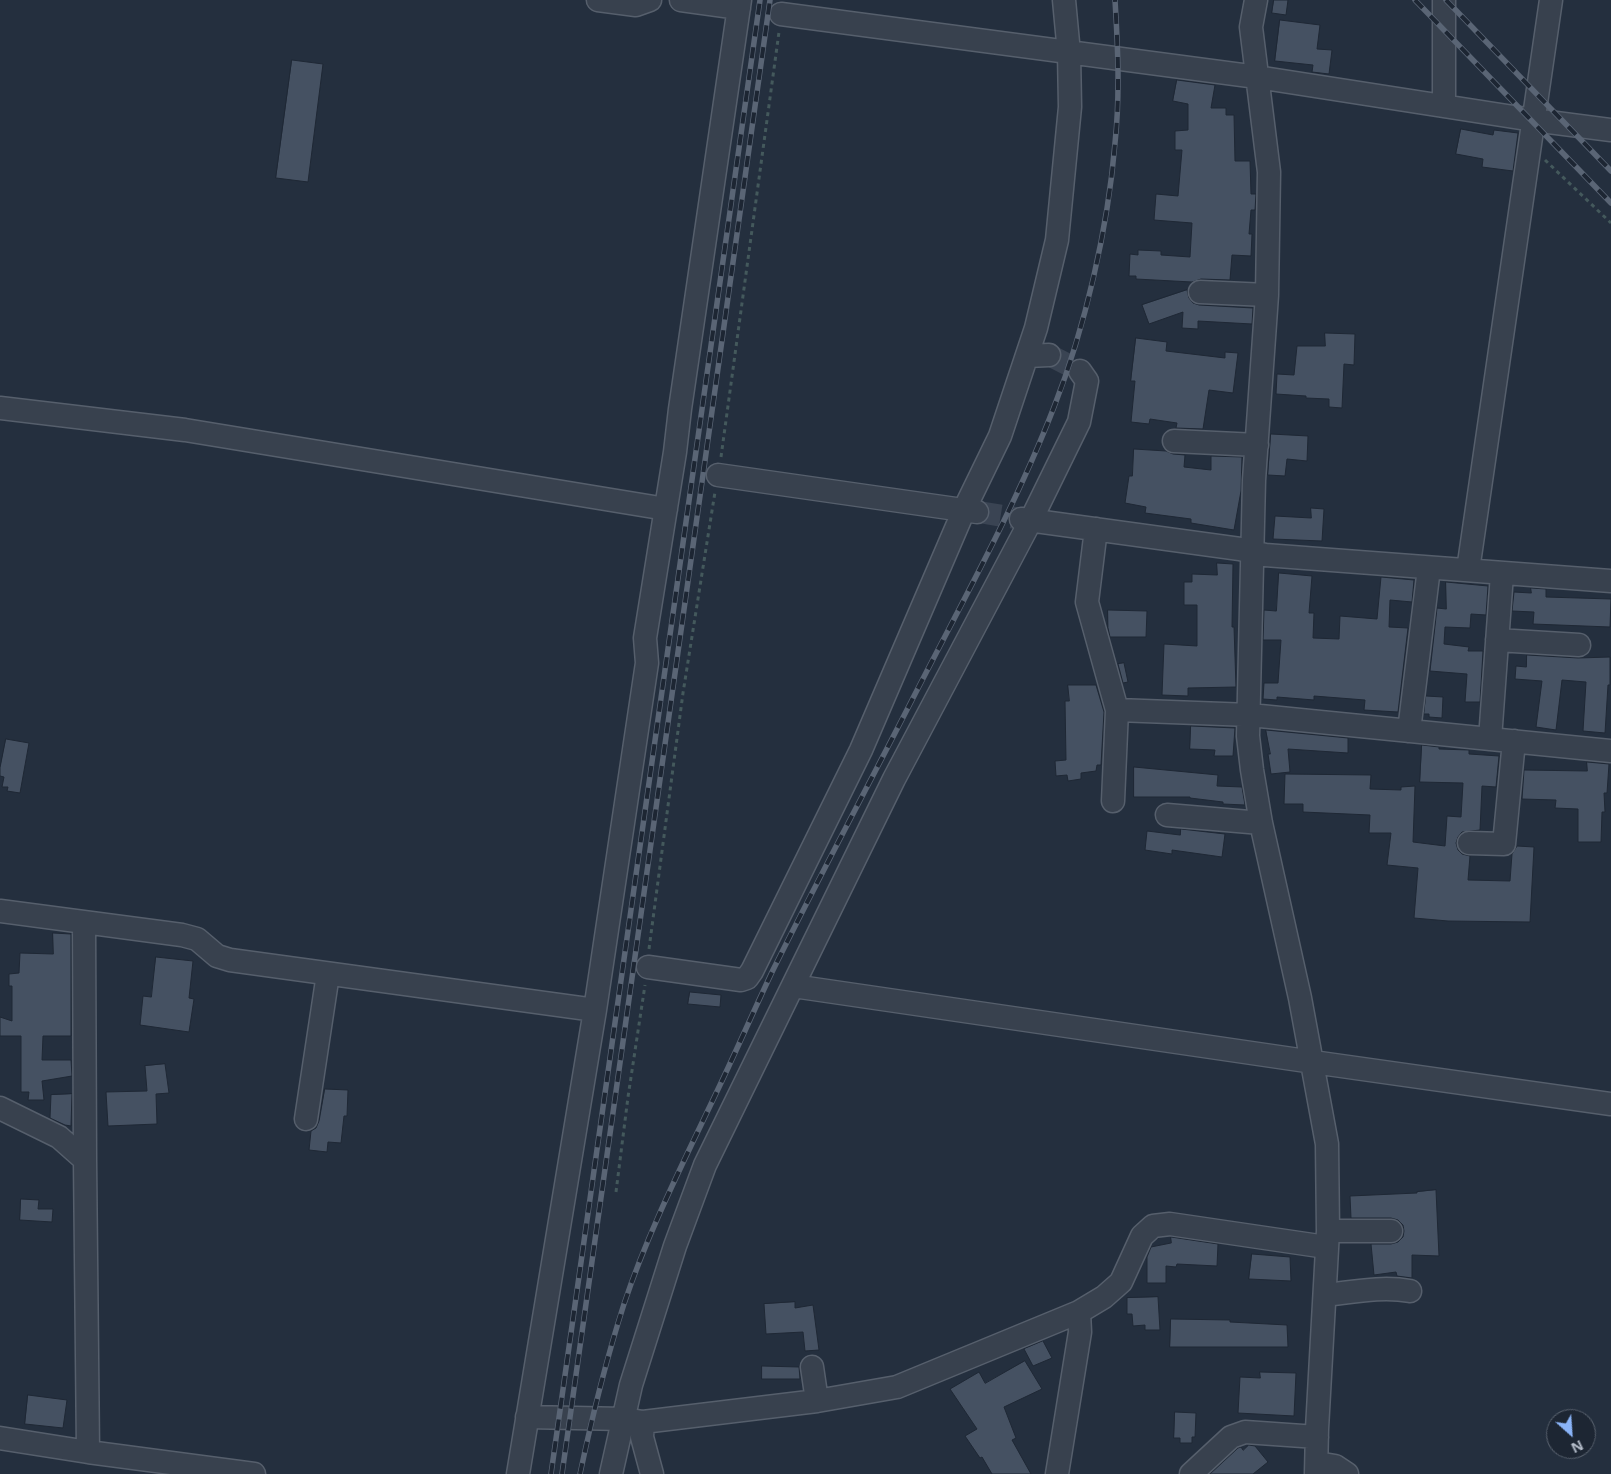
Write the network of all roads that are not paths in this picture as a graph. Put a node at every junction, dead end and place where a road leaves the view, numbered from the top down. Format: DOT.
graph roads {
  1 [pos="598,0"];
  2 [pos="650,0"];
  3 [pos="680,0"];
  4 [pos="1064,0"];
  5 [pos="1256,0"];
  6 [pos="1444,0"];
  7 [pos="1551,0"];
  8 [pos="739,4"];
  9 [pos="782,14"];
  10 [pos="1069,53"];
  11 [pos="1257,77"];
  12 [pos="1444,106"];
  13 [pos="1533,120"];
  14 [pos="1611,130"];
  15 [pos="1200,292"];
  16 [pos="1267,295"];
  17 [pos="1080,371"];
  18 [pos="0,408"];
  19 [pos="1174,441"];
  20 [pos="1256,445"];
  21 [pos="718,475"];
  22 [pos="666,509"];
  23 [pos="971,511"];
  24 [pos="1026,519"];
  25 [pos="1096,529"];
  26 [pos="1252,553"];
  27 [pos="1429,568"];
  28 [pos="1468,570"];
  29 [pos="1502,574"];
  30 [pos="1611,582"];
  31 [pos="1496,640"];
  32 [pos="1579,645"];
  33 [pos="1117,710"];
  34 [pos="1250,715"];
  35 [pos="1409,731"];
  36 [pos="1490,739"];
  37 [pos="1514,741"];
  38 [pos="1611,751"];
  39 [pos="1113,801"];
  40 [pos="1167,815"];
  41 [pos="1261,822"];
  42 [pos="1469,843"];
  43 [pos="0,911"];
  44 [pos="84,922"];
  45 [pos="648,967"];
  46 [pos="328,974"];
  47 [pos="793,986"];
  48 [pos="595,1010"];
  49 [pos="1313,1062"];
  50 [pos="1611,1104"];
  51 [pos="0,1108"];
  52 [pos="306,1119"];
  53 [pos="84,1160"];
  54 [pos="1391,1231"];
  55 [pos="1327,1239"];
  56 [pos="1410,1291"];
  57 [pos="1325,1295"];
  58 [pos="1080,1312"];
  59 [pos="812,1367"];
  60 [pos="817,1400"];
  61 [pos="527,1417"];
  62 [pos="633,1420"];
  63 [pos="1317,1437"];
  64 [pos="0,1438"];
  65 [pos="88,1452"];
  66 [pos="1317,1468"];
  67 [pos="254,1474"];
  68 [pos="518,1474"];
  69 [pos="612,1474"];
  70 [pos="652,1474"];
  71 [pos="1057,1474"];
  72 [pos="1191,1474"];
  73 [pos="1347,1474"];
  1 -- 2 [label="street"];
  3 -- 8 [label="street"];
  4 -- 10 [label="street"];
  5 -- 11 [label="street"];
  6 -- 12 [label="street"];
  7 -- 13 [label="street"];
  8 -- 22 [label="street"];
  9 -- 10 [label="street"];
  10 -- 11 [label="street"];
  10 -- 23 [label="street"];
  11 -- 12 [label="street"];
  11 -- 16 [label="street"];
  12 -- 13 [label="street"];
  13 -- 14 [label="street"];
  13 -- 28 [label="street"];
  15 -- 16 [label="street"];
  16 -- 20 [label="street"];
  17 -- 24 [label="street"];
  18 -- 22 [label="street"];
  19 -- 20 [label="street"];
  20 -- 26 [label="street"];
  21 -- 23 [label="street"];
  22 -- 48 [label="street"];
  23 -- 45 [label="street"];
  24 -- 25 [label="street"];
  24 -- 47 [label="street"];
  25 -- 26 [label="street"];
  25 -- 33 [label="street"];
  26 -- 27 [label="street"];
  26 -- 34 [label="street"];
  27 -- 28 [label="street"];
  27 -- 35 [label="street"];
  28 -- 29 [label="street"];
  29 -- 30 [label="street"];
  29 -- 31 [label="street"];
  31 -- 32 [label="street"];
  31 -- 36 [label="street"];
  33 -- 34 [label="street"];
  33 -- 39 [label="street"];
  34 -- 35 [label="street"];
  34 -- 41 [label="street"];
  35 -- 36 [label="street"];
  36 -- 37 [label="street"];
  37 -- 38 [label="street"];
  37 -- 42 [label="street"];
  40 -- 41 [label="street"];
  41 -- 49 [label="street"];
  43 -- 44 [label="street"];
  44 -- 46 [label="street"];
  44 -- 53 [label="street"];
  46 -- 48 [label="street"];
  46 -- 52 [label="street"];
  47 -- 49 [label="street"];
  47 -- 62 [label="street"];
  48 -- 61 [label="street"];
  49 -- 50 [label="street"];
  49 -- 55 [label="street"];
  51 -- 53 [label="street"];
  53 -- 65 [label="street"];
  54 -- 55 [label="street"];
  55 -- 57 [label="street"];
  55 -- 58 [label="street"];
  56 -- 57 [label="street"];
  57 -- 63 [label="street"];
  58 -- 60 [label="street"];
  58 -- 71 [label="street"];
  59 -- 60 [label="street"];
  60 -- 62 [label="street"];
  61 -- 62 [label="street"];
  61 -- 68 [label="street"];
  62 -- 69 [label="street"];
  62 -- 70 [label="street"];
  63 -- 66 [label="street"];
  63 -- 72 [label="street"];
  64 -- 65 [label="street"];
  65 -- 67 [label="street"];
  66 -- 73 [label="street"];
}
